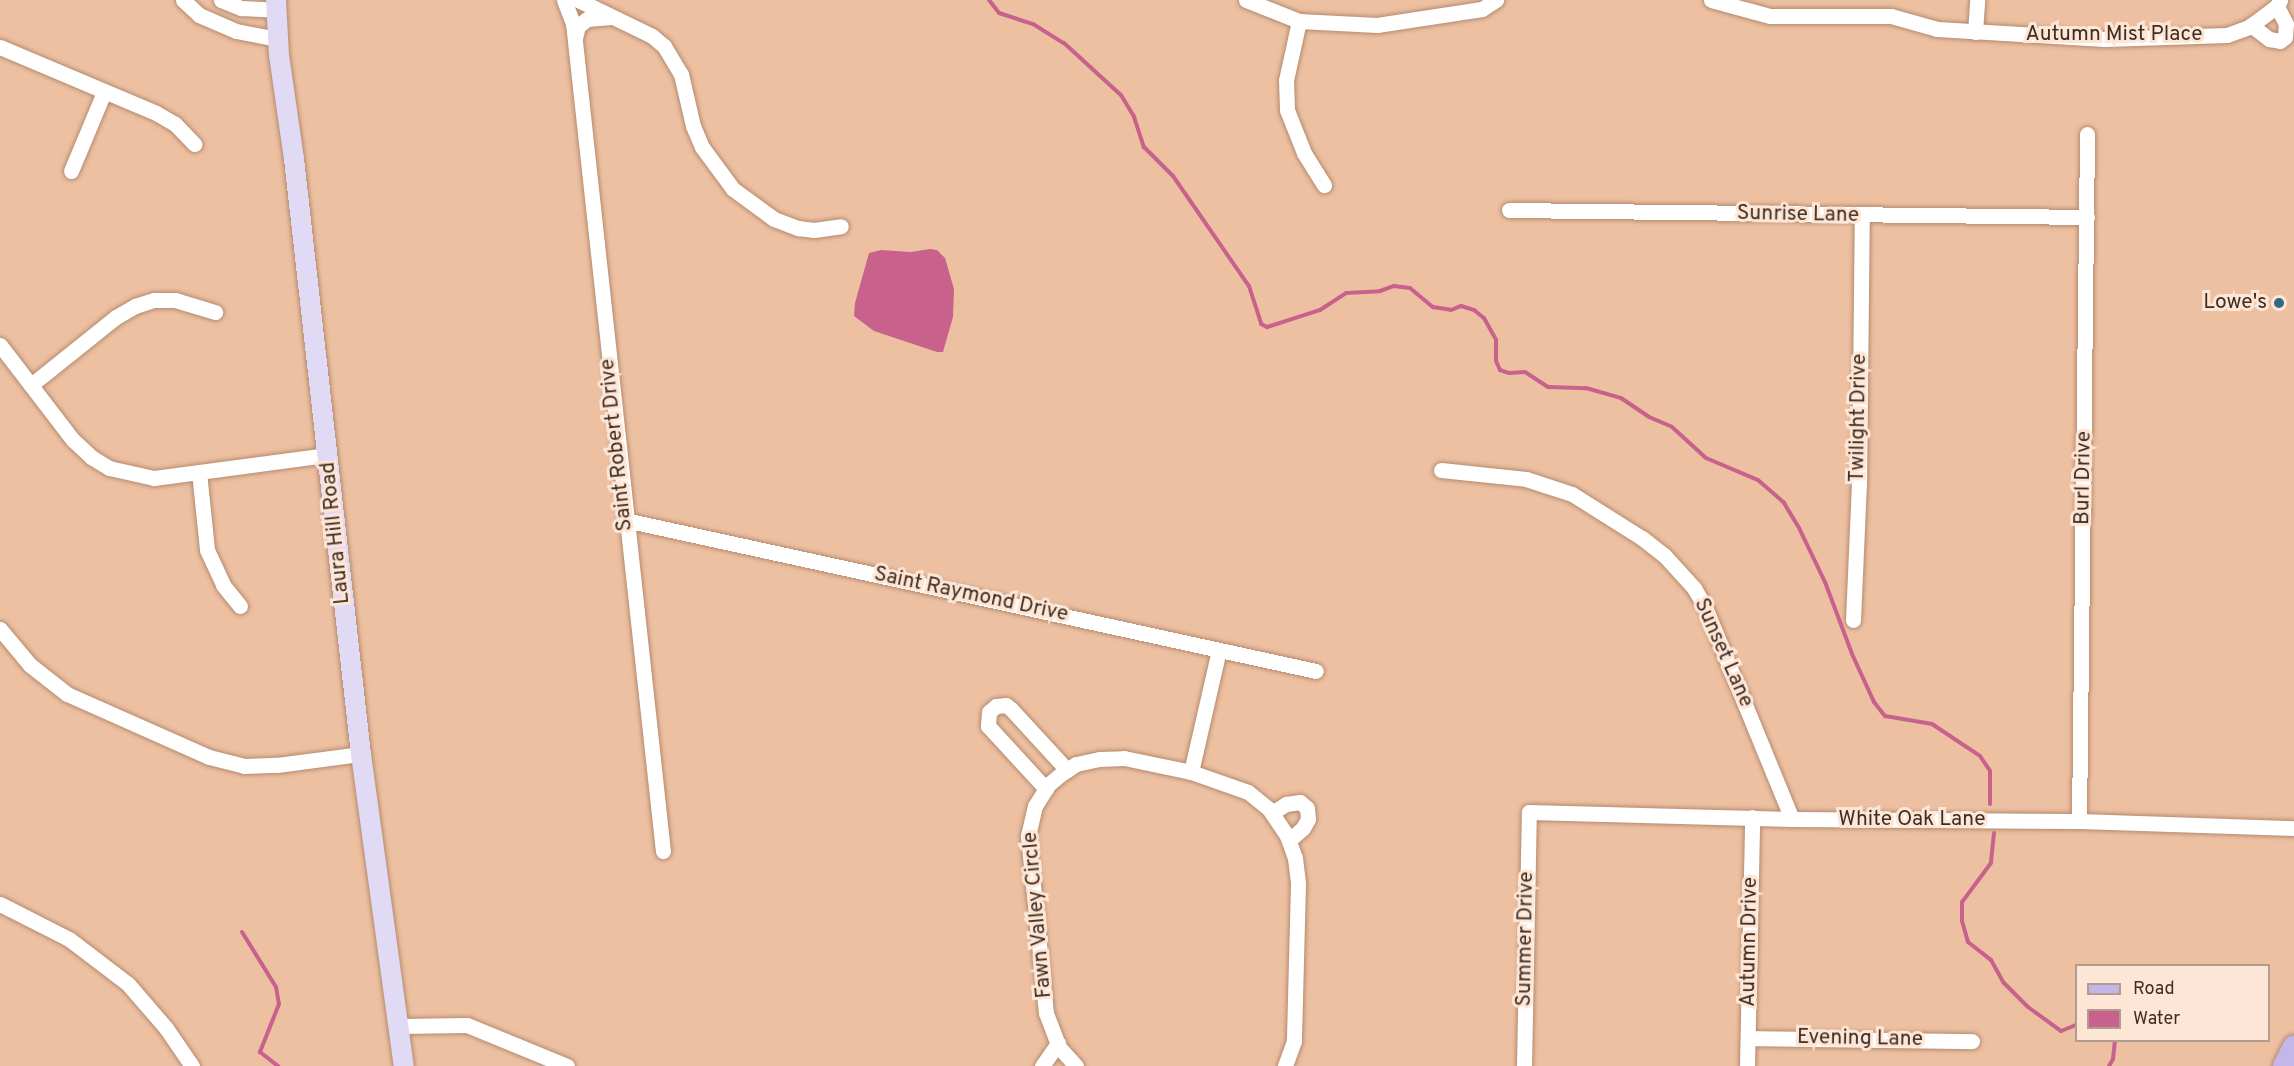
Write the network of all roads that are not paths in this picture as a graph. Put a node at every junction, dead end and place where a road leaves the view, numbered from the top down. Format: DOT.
graph roads {
  1 [pos="183,0"];
  2 [pos="221,0"];
  3 [pos="564,0"];
  4 [pos="578,0"];
  5 [pos="1246,0"];
  6 [pos="1496,0"];
  7 [pos="1711,0"];
  8 [pos="1977,0"];
  9 [pos="2278,3"];
  10 [pos="276,5"];
  11 [pos="613,17"];
  12 [pos="1299,21"];
  13 [pos="2251,25"];
  14 [pos="1975,32"];
  15 [pos="575,38"];
  16 [pos="278,39"];
  17 [pos="0,47"];
  18 [pos="104,92"];
  19 [pos="2087,134"];
  20 [pos="194,144"];
  21 [pos="71,171"];
  22 [pos="1324,185"];
  23 [pos="1509,210"];
  24 [pos="1862,216"];
  25 [pos="2087,217"];
  26 [pos="841,226"];
  27 [pos="215,312"];
  28 [pos="0,345"];
  29 [pos="31,385"];
  30 [pos="327,455"];
  31 [pos="1441,470"];
  32 [pos="199,472"];
  33 [pos="626,520"];
  34 [pos="240,606"];
  35 [pos="1853,620"];
  36 [pos="0,628"];
  37 [pos="1219,650"];
  38 [pos="1316,671"];
  39 [pos="361,754"];
  40 [pos="1067,770"];
  41 [pos="1191,772"];
  42 [pos="1046,789"];
  43 [pos="1529,812"];
  44 [pos="1272,813"];
  45 [pos="1752,818"];
  46 [pos="1792,819"];
  47 [pos="2079,821"];
  48 [pos="2294,828"];
  49 [pos="1289,840"];
  50 [pos="663,851"];
  51 [pos="0,904"];
  52 [pos="399,1026"];
  53 [pos="1748,1038"];
  54 [pos="1972,1041"];
  55 [pos="1058,1043"];
  56 [pos="2294,1046"];
  57 [pos="192,1066"];
  58 [pos="404,1066"];
  59 [pos="567,1066"];
  60 [pos="1042,1066"];
  61 [pos="1076,1066"];
  62 [pos="1285,1066"];
  63 [pos="1524,1066"];
  64 [pos="1747,1066"];
  65 [pos="2284,1066"];
  1 -- 16 [label="street"];
  2 -- 10 [label="street"];
  3 -- 15 [label="street, Saint Robert Drive"];
  4 -- 11 [label="street"];
  5 -- 12 [label="street"];
  6 -- 12 [label="street"];
  7 -- 14 [label="street, Autumn Mist Place"];
  8 -- 14 [label="street"];
  9 -- 13 [label="street, Autumn Mist Place"];
  9 -- 13 [label="street, Autumn Mist Place"];
  10 -- 16 [label="main road, Laura Hill Road"];
  11 -- 15 [label="street"];
  11 -- 26 [label="street"];
  12 -- 22 [label="street"];
  13 -- 14 [label="street, Autumn Mist Place"];
  15 -- 33 [label="street, Saint Robert Drive"];
  16 -- 30 [label="main road, Laura Hill Road"];
  17 -- 18 [label="street"];
  18 -- 20 [label="street"];
  18 -- 21 [label="street"];
  19 -- 25 [label="street, Burl Drive"];
  23 -- 24 [label="street, Sunrise Lane"];
  24 -- 25 [label="street, Sunrise Lane"];
  24 -- 35 [label="street, Twilight Drive"];
  25 -- 47 [label="street, Burl Drive"];
  27 -- 29 [label="street"];
  28 -- 29 [label="street"];
  29 -- 32 [label="street"];
  30 -- 32 [label="street"];
  30 -- 39 [label="main road, Laura Hill Road"];
  31 -- 46 [label="street, Sunset Lane"];
  32 -- 34 [label="street"];
  33 -- 37 [label="street, Saint Raymond Drive"];
  33 -- 50 [label="street, Saint Robert Drive"];
  36 -- 39 [label="street"];
  37 -- 38 [label="street, Saint Raymond Drive"];
  37 -- 41 [label="street"];
  39 -- 52 [label="main road, Laura Hill Road"];
  40 -- 41 [label="street, Fawn Valley Circle"];
  40 -- 42 [label="street, Fawn Valley Circle"];
  40 -- 42 [label="street"];
  41 -- 44 [label="street, Fawn Valley Circle"];
  42 -- 55 [label="street, Fawn Valley Circle"];
  43 -- 45 [label="street, White Oak Lane"];
  43 -- 63 [label="street, Summer Drive"];
  44 -- 49 [label="street, Fawn Valley Circle"];
  44 -- 49 [label="street"];
  45 -- 46 [label="street, White Oak Lane"];
  45 -- 53 [label="street, Autumn Drive"];
  46 -- 47 [label="street, White Oak Lane"];
  47 -- 48 [label="street, White Oak Lane"];
  49 -- 62 [label="street, Fawn Valley Circle"];
  51 -- 57 [label="street"];
  52 -- 58 [label="main road, Laura Hill Road"];
  52 -- 59 [label="street"];
  53 -- 54 [label="street, Evening Lane"];
  53 -- 64 [label="street, Autumn Drive"];
  55 -- 60 [label="street"];
  55 -- 61 [label="street, Fawn Valley Circle"];
  56 -- 65 [label="main road"];
}
